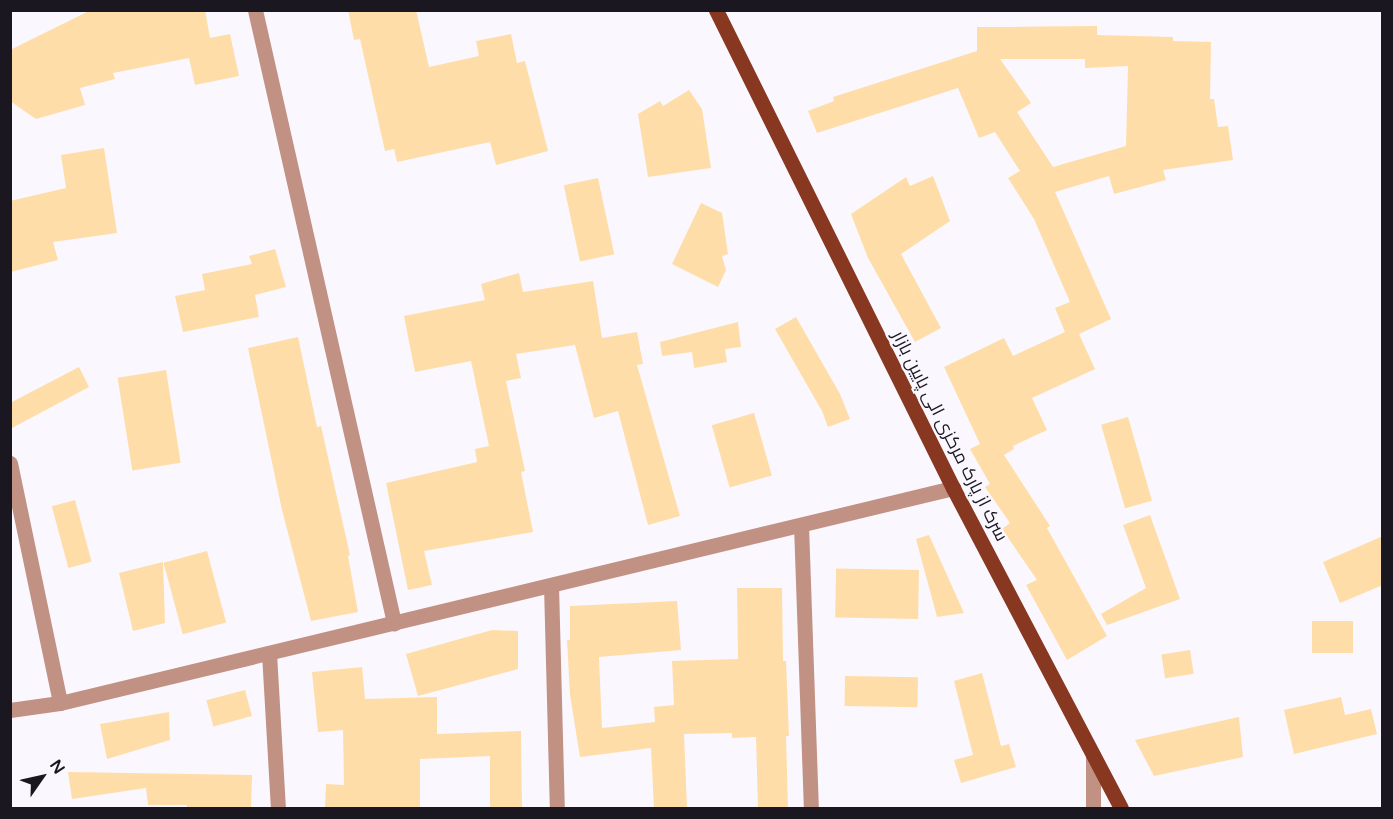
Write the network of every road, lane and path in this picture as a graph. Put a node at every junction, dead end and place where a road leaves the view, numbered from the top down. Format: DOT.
graph roads {
  1 [pos="255,10"];
  2 [pos="716,10"];
  3 [pos="10,463"];
  4 [pos="953,488"];
  5 [pos="801,525"];
  6 [pos="551,585"];
  7 [pos="394,623"];
  8 [pos="270,653"];
  9 [pos="60,703"];
  10 [pos="10,710"];
  11 [pos="1093,755"];
  12 [pos="278,808"];
  13 [pos="557,808"];
  14 [pos="811,808"];
  15 [pos="1093,808"];
  16 [pos="1121,808"];
  1 -- 7 [label="street"];
  2 -- 4 [label="main road, سرک از پارک مرکزی الی پایین بازار"];
  3 -- 9 [label="street"];
  4 -- 5 [label="street"];
  4 -- 11 [label="main road, سرک از پارک مرکزی الی پایین بازار"];
  5 -- 6 [label="street"];
  5 -- 14 [label="street"];
  6 -- 7 [label="street"];
  6 -- 13 [label="street"];
  7 -- 8 [label="street"];
  8 -- 9 [label="street"];
  8 -- 12 [label="street"];
  9 -- 10 [label="street"];
  11 -- 15 [label="street"];
  11 -- 16 [label="main road, سرک از پارک مرکزی الی پایین بازار"];
}
